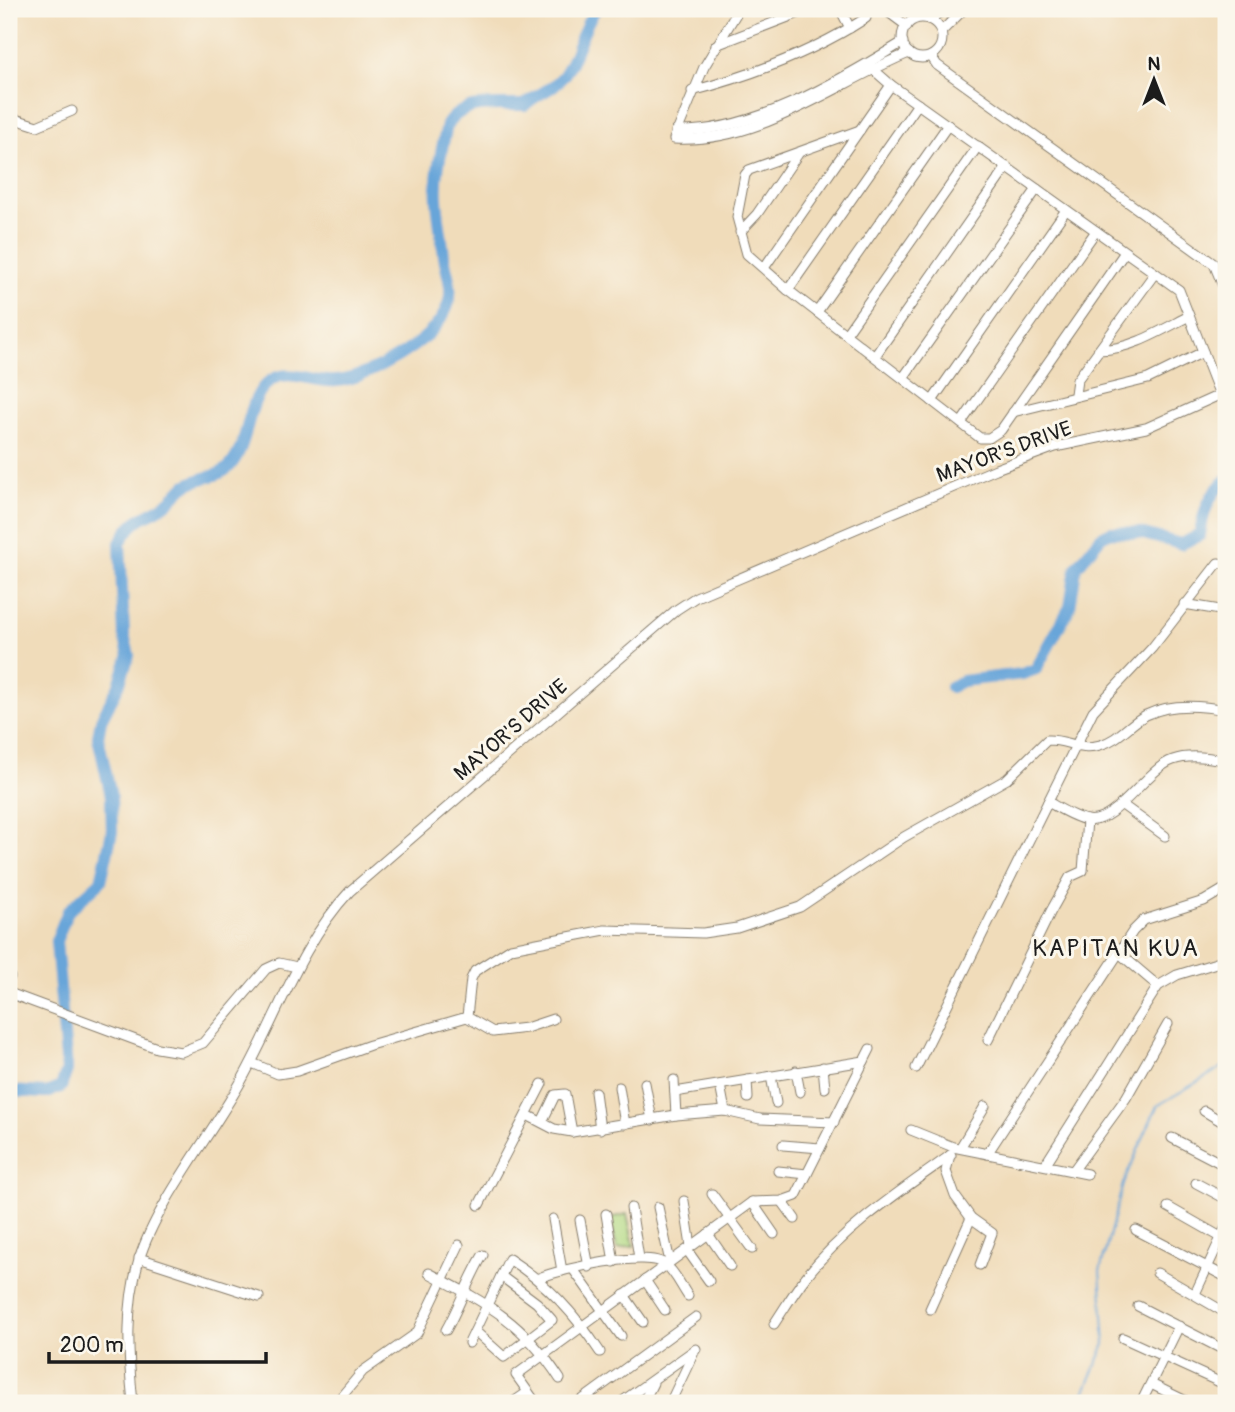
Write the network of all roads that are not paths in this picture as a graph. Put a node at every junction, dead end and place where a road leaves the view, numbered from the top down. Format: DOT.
graph roads {
  1 [pos="739,9"];
  2 [pos="809,9"];
  3 [pos="840,9"];
  4 [pos="884,9"];
  5 [pos="947,9"];
  6 [pos="964,9"];
  7 [pos="866,18"];
  8 [pos="928,19"];
  9 [pos="906,26"];
  10 [pos="850,27"];
  11 [pos="941,32"];
  12 [pos="902,42"];
  13 [pos="716,45"];
  14 [pos="909,53"];
  15 [pos="931,56"];
  16 [pos="870,67"];
  17 [pos="891,85"];
  18 [pos="692,91"];
  19 [pos="918,104"];
  20 [pos="72,111"];
  21 [pos="9,117"];
  22 [pos="948,125"];
  23 [pos="860,130"];
  24 [pos="978,146"];
  25 [pos="798,154"];
  26 [pos="1007,167"];
  27 [pos="1037,188"];
  28 [pos="1066,210"];
  29 [pos="1096,231"];
  30 [pos="740,232"];
  31 [pos="1125,252"];
  32 [pos="764,268"];
  33 [pos="1154,273"];
  34 [pos="788,290"];
  35 [pos="1226,293"];
  36 [pos="817,312"];
  37 [pos="1189,316"];
  38 [pos="846,334"];
  39 [pos="1099,350"];
  40 [pos="1203,352"];
  41 [pos="875,356"];
  42 [pos="903,378"];
  43 [pos="1223,393"];
  44 [pos="1075,394"];
  45 [pos="932,401"];
  46 [pos="1013,412"];
  47 [pos="961,423"];
  48 [pos="1226,564"];
  49 [pos="1185,604"];
  50 [pos="1226,611"];
  51 [pos="1226,710"];
  52 [pos="1073,746"];
  53 [pos="1226,761"];
  54 [pos="1048,802"];
  55 [pos="1121,804"];
  56 [pos="1087,820"];
  57 [pos="1165,836"];
  58 [pos="1226,888"];
  59 [pos="1118,952"];
  60 [pos="1226,960"];
  61 [pos="297,967"];
  62 [pos="1158,986"];
  63 [pos="9,993"];
  64 [pos="467,1017"];
  65 [pos="553,1019"];
  66 [pos="1168,1024"];
  67 [pos="988,1040"];
  68 [pos="870,1049"];
  69 [pos="864,1061"];
  70 [pos="252,1063"];
  71 [pos="822,1067"];
  72 [pos="916,1068"];
  73 [pos="796,1071"];
  74 [pos="771,1076"];
  75 [pos="674,1080"];
  76 [pos="747,1080"];
  77 [pos="645,1083"];
  78 [pos="542,1084"];
  79 [pos="720,1085"];
  80 [pos="619,1087"];
  81 [pos="825,1088"];
  82 [pos="595,1092"];
  83 [pos="675,1092"];
  84 [pos="800,1092"];
  85 [pos="748,1098"];
  86 [pos="776,1103"];
  87 [pos="985,1106"];
  88 [pos="725,1111"];
  89 [pos="1204,1111"];
  90 [pos="527,1115"];
  91 [pos="676,1115"];
  92 [pos="652,1119"];
  93 [pos="542,1122"];
  94 [pos="834,1122"];
  95 [pos="625,1124"];
  96 [pos="1226,1124"];
  97 [pos="600,1129"];
  98 [pos="911,1129"];
  99 [pos="572,1132"];
  100 [pos="1172,1138"];
  101 [pos="783,1145"];
  102 [pos="820,1148"];
  103 [pos="954,1150"];
  104 [pos="987,1154"];
  105 [pos="1045,1165"];
  106 [pos="1226,1166"];
  107 [pos="778,1171"];
  108 [pos="1073,1171"];
  109 [pos="807,1174"];
  110 [pos="1087,1174"];
  111 [pos="1196,1183"];
  112 [pos="712,1194"];
  113 [pos="1226,1199"];
  114 [pos="684,1201"];
  115 [pos="782,1201"];
  116 [pos="752,1202"];
  117 [pos="479,1205"];
  118 [pos="657,1207"];
  119 [pos="1168,1207"];
  120 [pos="631,1208"];
  121 [pos="606,1214"];
  122 [pos="971,1218"];
  123 [pos="553,1219"];
  124 [pos="730,1219"];
  125 [pos="795,1219"];
  126 [pos="580,1220"];
  127 [pos="1226,1227"];
  128 [pos="1136,1230"];
  129 [pos="708,1234"];
  130 [pos="774,1234"];
  131 [pos="1223,1238"];
  132 [pos="459,1245"];
  133 [pos="689,1248"];
  134 [pos="752,1249"];
  135 [pos="483,1255"];
  136 [pos="139,1258"];
  137 [pos="639,1258"];
  138 [pos="614,1262"];
  139 [pos="668,1264"];
  140 [pos="979,1265"];
  141 [pos="730,1266"];
  142 [pos="589,1267"];
  143 [pos="1207,1267"];
  144 [pos="573,1269"];
  145 [pos="562,1271"];
  146 [pos="429,1273"];
  147 [pos="1157,1273"];
  148 [pos="500,1276"];
  149 [pos="1226,1277"];
  150 [pos="539,1278"];
  151 [pos="442,1280"];
  152 [pos="645,1280"];
  153 [pos="709,1281"];
  154 [pos="464,1291"];
  155 [pos="1195,1294"];
  156 [pos="624,1295"];
  157 [pos="688,1296"];
  158 [pos="259,1297"];
  159 [pos="487,1303"];
  160 [pos="1138,1306"];
  161 [pos="603,1310"];
  162 [pos="665,1310"];
  163 [pos="930,1310"];
  164 [pos="1226,1313"];
  165 [pos="696,1317"];
  166 [pos="642,1322"];
  167 [pos="774,1324"];
  168 [pos="582,1325"];
  169 [pos="1179,1326"];
  170 [pos="446,1330"];
  171 [pos="475,1331"];
  172 [pos="621,1336"];
  173 [pos="1123,1338"];
  174 [pos="529,1340"];
  175 [pos="469,1343"];
  176 [pos="1226,1350"];
  177 [pos="600,1352"];
  178 [pos="544,1354"];
  179 [pos="1163,1356"];
  180 [pos="560,1379"];
  181 [pos="653,1382"];
  182 [pos="1152,1384"];
  183 [pos="1226,1385"];
  184 [pos="528,1392"];
  185 [pos="1226,1394"];
  186 [pos="133,1403"];
  187 [pos="336,1403"];
  188 [pos="512,1403"];
  189 [pos="536,1403"];
  190 [pos="578,1403"];
  191 [pos="620,1403"];
  192 [pos="643,1403"];
  193 [pos="670,1403"];
  194 [pos="1141,1403"];
  195 [pos="1189,1403"];
  196 [pos="1222,1403"];
  1 -- 13 [label="street"];
  2 -- 13 [label="street"];
  3 -- 10 [label="street"];
  4 -- 9 [label="street"];
  5 -- 8 [label="street"];
  6 -- 11 [label="street"];
  7 -- 10 [label="street"];
  8 -- 9 [label="street"];
  8 -- 11 [label="street"];
  9 -- 12 [label="street"];
  10 -- 18 [label="street"];
  11 -- 15 [label="street"];
  12 -- 14 [label="street"];
  12 -- 16 [label="street"];
  13 -- 18 [label="street"];
  14 -- 15 [label="street"];
  14 -- 16 [label="street"];
  15 -- 35 [label="street"];
  16 -- 17 [label="street"];
  16 -- 18 [label="street"];
  17 -- 19 [label="street"];
  17 -- 23 [label="street"];
  19 -- 22 [label="street"];
  19 -- 34 [label="street"];
  20 -- 21 [label="street"];
  22 -- 24 [label="street"];
  22 -- 36 [label="street"];
  23 -- 25 [label="street"];
  23 -- 32 [label="street"];
  24 -- 26 [label="street"];
  24 -- 38 [label="street"];
  25 -- 30 [label="street"];
  25 -- 30 [label="street"];
  26 -- 27 [label="street"];
  26 -- 41 [label="street"];
  27 -- 28 [label="street"];
  27 -- 42 [label="street"];
  28 -- 29 [label="street"];
  28 -- 45 [label="street"];
  29 -- 31 [label="street"];
  29 -- 47 [label="street"];
  30 -- 32 [label="street"];
  31 -- 33 [label="street"];
  31 -- 46 [label="street"];
  32 -- 34 [label="street"];
  33 -- 37 [label="street"];
  33 -- 39 [label="street"];
  34 -- 36 [label="street"];
  36 -- 38 [label="street"];
  37 -- 39 [label="street"];
  37 -- 40 [label="street"];
  38 -- 41 [label="street"];
  39 -- 44 [label="street"];
  40 -- 43 [label="street"];
  40 -- 44 [label="street"];
  41 -- 42 [label="street"];
  42 -- 45 [label="street"];
  43 -- 61 [label="street, MAYOR'S DRIVE"];
  44 -- 46 [label="street"];
  45 -- 47 [label="street"];
  46 -- 47 [label="street"];
  48 -- 49 [label="street"];
  49 -- 50 [label="street"];
  49 -- 52 [label="street"];
  51 -- 52 [label="street"];
  52 -- 54 [label="street"];
  52 -- 64 [label="street"];
  53 -- 55 [label="street"];
  54 -- 56 [label="street"];
  54 -- 72 [label="street"];
  55 -- 56 [label="street"];
  55 -- 57 [label="street"];
  56 -- 67 [label="street"];
  58 -- 59 [label="street"];
  59 -- 62 [label="street"];
  59 -- 104 [label="street"];
  60 -- 62 [label="street"];
  61 -- 63 [label="street"];
  61 -- 70 [label="street, MAYOR'S DRIVE"];
  62 -- 105 [label="street"];
  64 -- 65 [label="street"];
  64 -- 70 [label="street"];
  66 -- 108 [label="street"];
  68 -- 69 [label="street"];
  69 -- 71 [label="street"];
  69 -- 94 [label="street"];
  70 -- 136 [label="street, MAYOR'S DRIVE"];
  71 -- 73 [label="street"];
  71 -- 81 [label="street"];
  73 -- 74 [label="street"];
  73 -- 84 [label="street"];
  74 -- 76 [label="street"];
  74 -- 86 [label="street"];
  75 -- 83 [label="street"];
  76 -- 79 [label="street"];
  76 -- 85 [label="street"];
  77 -- 92 [label="street"];
  78 -- 90 [label="street"];
  79 -- 83 [label="street"];
  79 -- 88 [label="street"];
  80 -- 95 [label="street"];
  82 -- 97 [label="street"];
  83 -- 91 [label="street"];
  87 -- 103 [label="street"];
  88 -- 91 [label="street"];
  88 -- 94 [label="street"];
  89 -- 96 [label="street"];
  90 -- 93 [label="street"];
  90 -- 117 [label="street"];
  91 -- 92 [label="street"];
  92 -- 95 [label="street"];
  93 -- 99 [label="street"];
  93 -- 99 [label="street"];
  94 -- 102 [label="street"];
  95 -- 97 [label="street"];
  97 -- 99 [label="street"];
  98 -- 103 [label="street"];
  100 -- 106 [label="street"];
  101 -- 102 [label="street"];
  102 -- 109 [label="street"];
  103 -- 104 [label="street"];
  103 -- 122 [label="street"];
  103 -- 167 [label="street"];
  104 -- 105 [label="street"];
  105 -- 108 [label="street"];
  107 -- 109 [label="street"];
  108 -- 110 [label="street"];
  109 -- 115 [label="street"];
  111 -- 113 [label="street"];
  112 -- 124 [label="street"];
  114 -- 133 [label="street"];
  115 -- 116 [label="street"];
  115 -- 125 [label="street"];
  116 -- 124 [label="street"];
  116 -- 130 [label="street"];
  118 -- 139 [label="street"];
  119 -- 131 [label="street"];
  120 -- 137 [label="street"];
  121 -- 138 [label="street"];
  122 -- 140 [label="street"];
  122 -- 163 [label="street"];
  123 -- 145 [label="street"];
  124 -- 129 [label="street"];
  124 -- 134 [label="street"];
  126 -- 142 [label="street"];
  127 -- 131 [label="street"];
  128 -- 143 [label="street"];
  129 -- 133 [label="street"];
  129 -- 141 [label="street"];
  131 -- 143 [label="street"];
  132 -- 151 [label="street"];
  133 -- 139 [label="street"];
  133 -- 153 [label="street"];
  135 -- 154 [label="street"];
  136 -- 158 [label="street"];
  136 -- 186 [label="street, MAYOR'S DRIVE"];
  137 -- 138 [label="street"];
  137 -- 139 [label="street"];
  138 -- 142 [label="street"];
  139 -- 152 [label="street"];
  139 -- 157 [label="street"];
  142 -- 144 [label="street"];
  143 -- 149 [label="street"];
  143 -- 155 [label="street"];
  144 -- 145 [label="street"];
  144 -- 161 [label="street"];
  145 -- 150 [label="street"];
  146 -- 151 [label="street"];
  147 -- 155 [label="street"];
  148 -- 150 [label="street"];
  148 -- 159 [label="street"];
  148 -- 174 [label="street"];
  150 -- 168 [label="street"];
  151 -- 154 [label="street"];
  151 -- 187 [label="street"];
  152 -- 156 [label="street"];
  152 -- 162 [label="street"];
  154 -- 159 [label="street"];
  154 -- 170 [label="street"];
  155 -- 164 [label="street"];
  156 -- 161 [label="street"];
  156 -- 166 [label="street"];
  159 -- 171 [label="street"];
  159 -- 174 [label="street"];
  160 -- 169 [label="street"];
  161 -- 168 [label="street"];
  161 -- 172 [label="street"];
  165 -- 190 [label="street"];
  168 -- 177 [label="street"];
  168 -- 178 [label="street"];
  169 -- 176 [label="street"];
  169 -- 179 [label="street"];
  171 -- 174 [label="street"];
  171 -- 175 [label="street"];
  173 -- 179 [label="street"];
  174 -- 178 [label="street"];
  178 -- 180 [label="street"];
  178 -- 184 [label="street"];
  179 -- 182 [label="street"];
  179 -- 183 [label="street"];
  181 -- 191 [label="street"];
  181 -- 192 [label="street"];
  181 -- 193 [label="street"];
  182 -- 194 [label="street"];
  182 -- 195 [label="street"];
  184 -- 188 [label="street"];
  184 -- 189 [label="street"];
  185 -- 196 [label="main road"];
}
